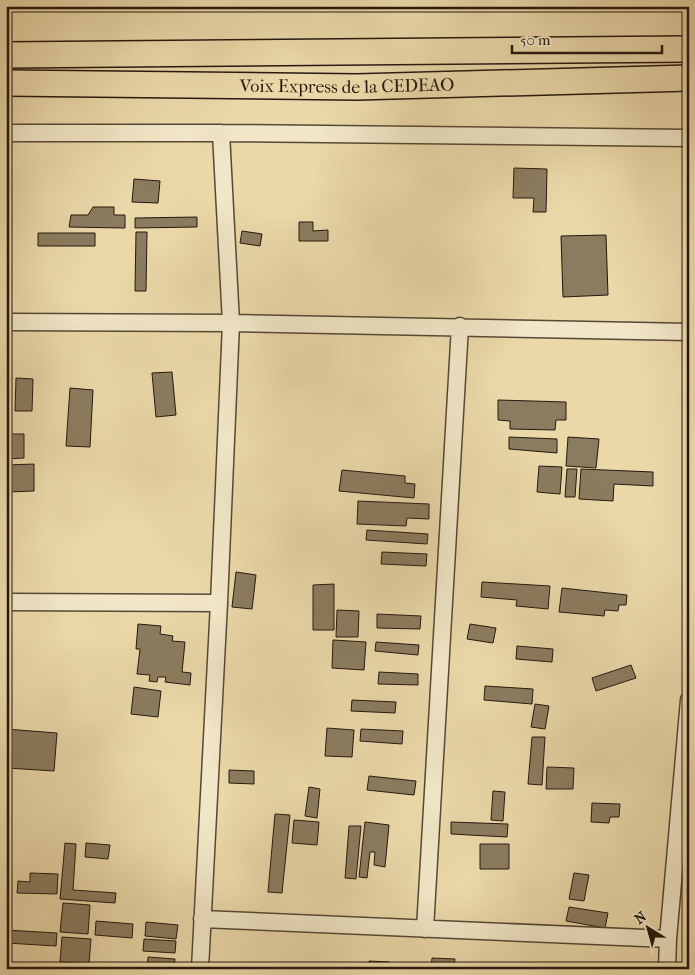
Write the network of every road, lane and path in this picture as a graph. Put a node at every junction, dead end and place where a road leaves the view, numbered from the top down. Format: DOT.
graph roads {
  1 [pos="689,49"];
  2 [pos="507,50"];
  3 [pos="6,55"];
  4 [pos="689,78"];
  5 [pos="508,82"];
  6 [pos="6,83"];
  7 [pos="6,133"];
  8 [pos="221,133"];
  9 [pos="689,138"];
  10 [pos="6,322"];
  11 [pos="231,323"];
  12 [pos="460,326"];
  13 [pos="689,332"];
  14 [pos="6,602"];
  15 [pos="219,603"];
  16 [pos="689,700"];
  17 [pos="685,810"];
  18 [pos="202,919"];
  19 [pos="425,929"];
  20 [pos="668,939"];
  21 [pos="200,969"];
  22 [pos="667,969"];
  1 -- 2 [label="main road"];
  2 -- 3 [label="main road"];
  2 -- 5 [label="main road"];
  4 -- 5 [label="main road, Voix Express de la CEDEAO"];
  5 -- 6 [label="main road, Voix Express de la CEDEAO"];
  7 -- 8 [label="street"];
  8 -- 9 [label="street"];
  8 -- 11 [label="street"];
  10 -- 11 [label="street"];
  11 -- 12 [label="street"];
  11 -- 15 [label="street"];
  12 -- 13 [label="street"];
  12 -- 19 [label="street"];
  14 -- 15 [label="street"];
  15 -- 18 [label="street"];
  16 -- 17 [label="street"];
  17 -- 20 [label="street"];
  18 -- 19 [label="street"];
  18 -- 21 [label="street"];
  19 -- 20 [label="street"];
  20 -- 22 [label="street"];
}
